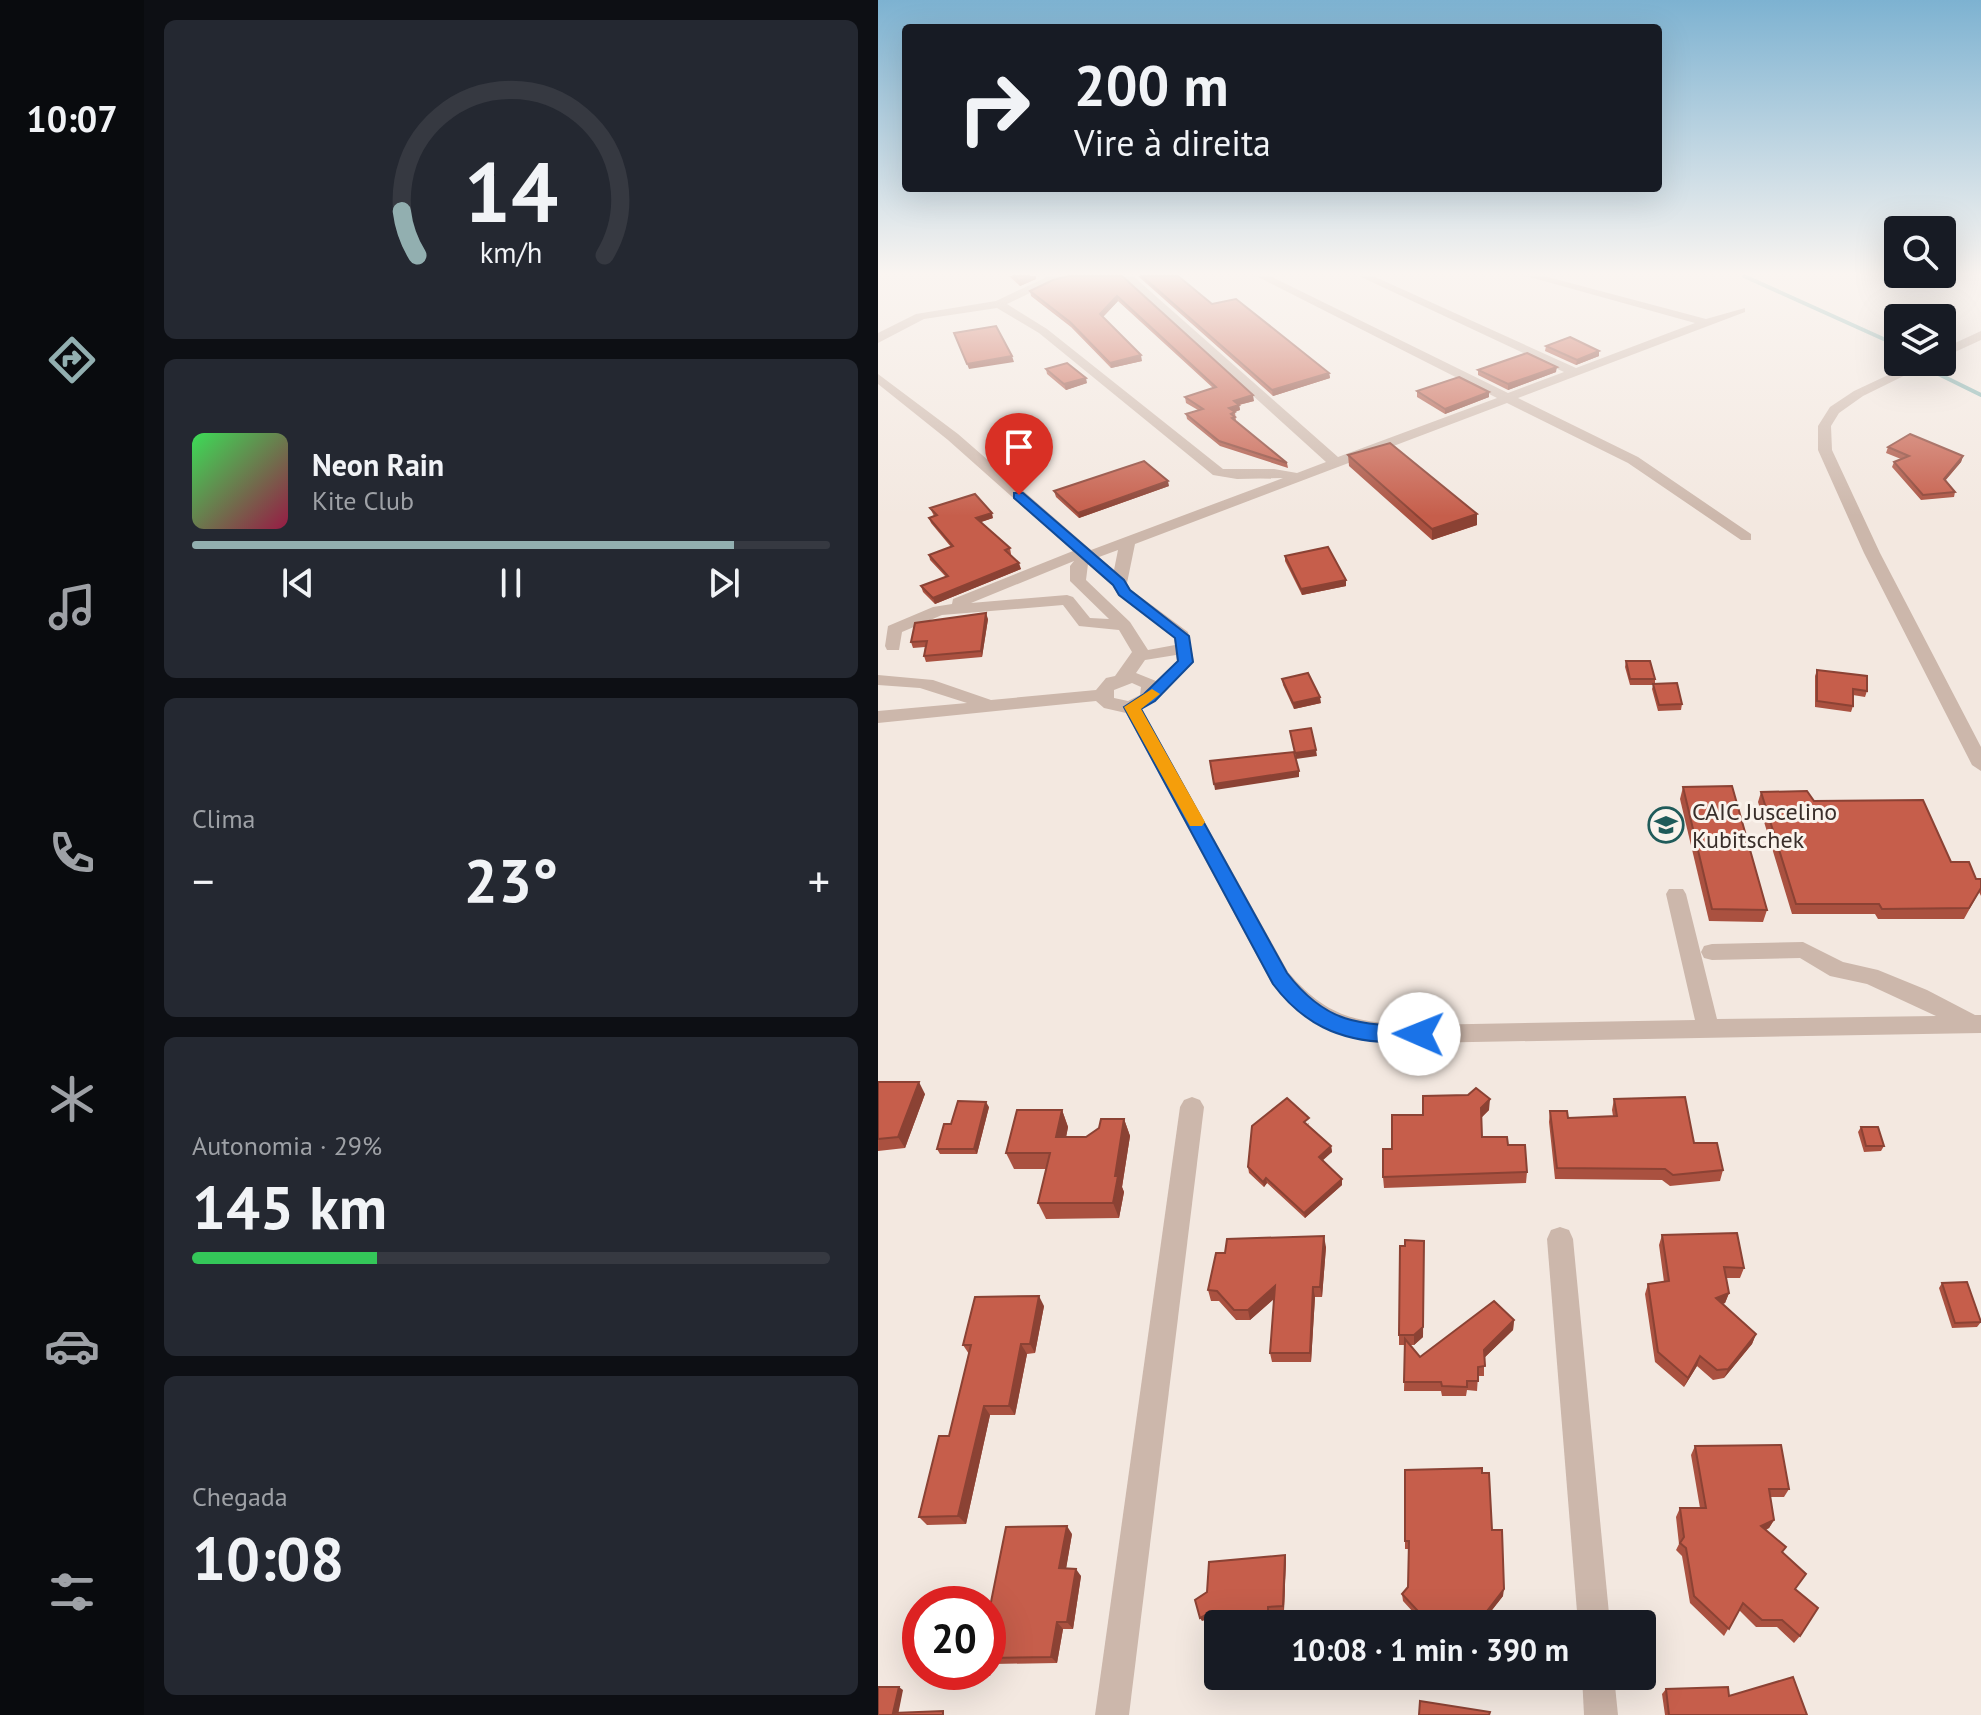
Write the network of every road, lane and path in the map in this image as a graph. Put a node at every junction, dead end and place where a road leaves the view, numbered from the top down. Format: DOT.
graph roads {
  1 [pos="1074,356"];
  2 [pos="1216,356"];
  3 [pos="1420,356"];
  4 [pos="1539,356"];
  5 [pos="1618,356"];
  6 [pos="1574,372"];
  7 [pos="1897,376"];
  8 [pos="878,378"];
  9 [pos="1505,399"];
  10 [pos="1336,463"];
  11 [pos="1296,477"];
  12 [pos="1746,537"];
  13 [pos="1128,539"];
  14 [pos="1084,555"];
  15 [pos="1035,571"];
  16 [pos="1119,583"];
  17 [pos="1067,600"];
  18 [pos="939,610"];
  19 [pos="1122,625"];
  20 [pos="893,646"];
  21 [pos="1185,648"];
  22 [pos="1140,656"];
  23 [pos="1122,678"];
  24 [pos="878,680"];
  25 [pos="1103,695"];
  26 [pos="1140,702"];
  27 [pos="989,706"];
  28 [pos="878,717"];
  29 [pos="1981,765"];
  30 [pos="1676,894"];
  31 [pos="1712,952"];
  32 [pos="1976,1024"];
  33 [pos="1708,1029"];
  34 [pos="1192,1107"];
  35 [pos="1560,1239"];
  36 [pos="1593,1610"];
  37 [pos="1599,1690"];
  38 [pos="1112,1715"];
  39 [pos="1601,1715"];
  1 -- 11 [label="street"];
  2 -- 10 [label="street"];
  3 -- 9 [label="street"];
  4 -- 6 [label="street"];
  5 -- 6 [label="street"];
  6 -- 9 [label="street"];
  7 -- 29 [label="street"];
  8 -- 14 [label="street"];
  9 -- 10 [label="street"];
  9 -- 12 [label="street"];
  10 -- 11 [label="street"];
  11 -- 13 [label="street"];
  13 -- 14 [label="street"];
  13 -- 16 [label="street"];
  14 -- 15 [label="street"];
  14 -- 16 [label="street"];
  14 -- 19 [label="street"];
  15 -- 17 [label="street"];
  15 -- 18 [label="street"];
  16 -- 21 [label="street"];
  17 -- 18 [label="street"];
  17 -- 19 [label="street"];
  18 -- 20 [label="street"];
  19 -- 22 [label="street"];
  21 -- 22 [label="street"];
  21 -- 26 [label="street"];
  22 -- 23 [label="street"];
  23 -- 25 [label="street"];
  23 -- 26 [label="street"];
  24 -- 27 [label="street"];
  25 -- 26 [label="street"];
  25 -- 27 [label="street"];
  26 -- 33 [label="street"];
  27 -- 28 [label="street"];
  30 -- 33 [label="street"];
  31 -- 32 [label="street"];
  32 -- 33 [label="street"];
  34 -- 38 [label="street"];
  35 -- 36 [label="street"];
  37 -- 39 [label="street"];
}
